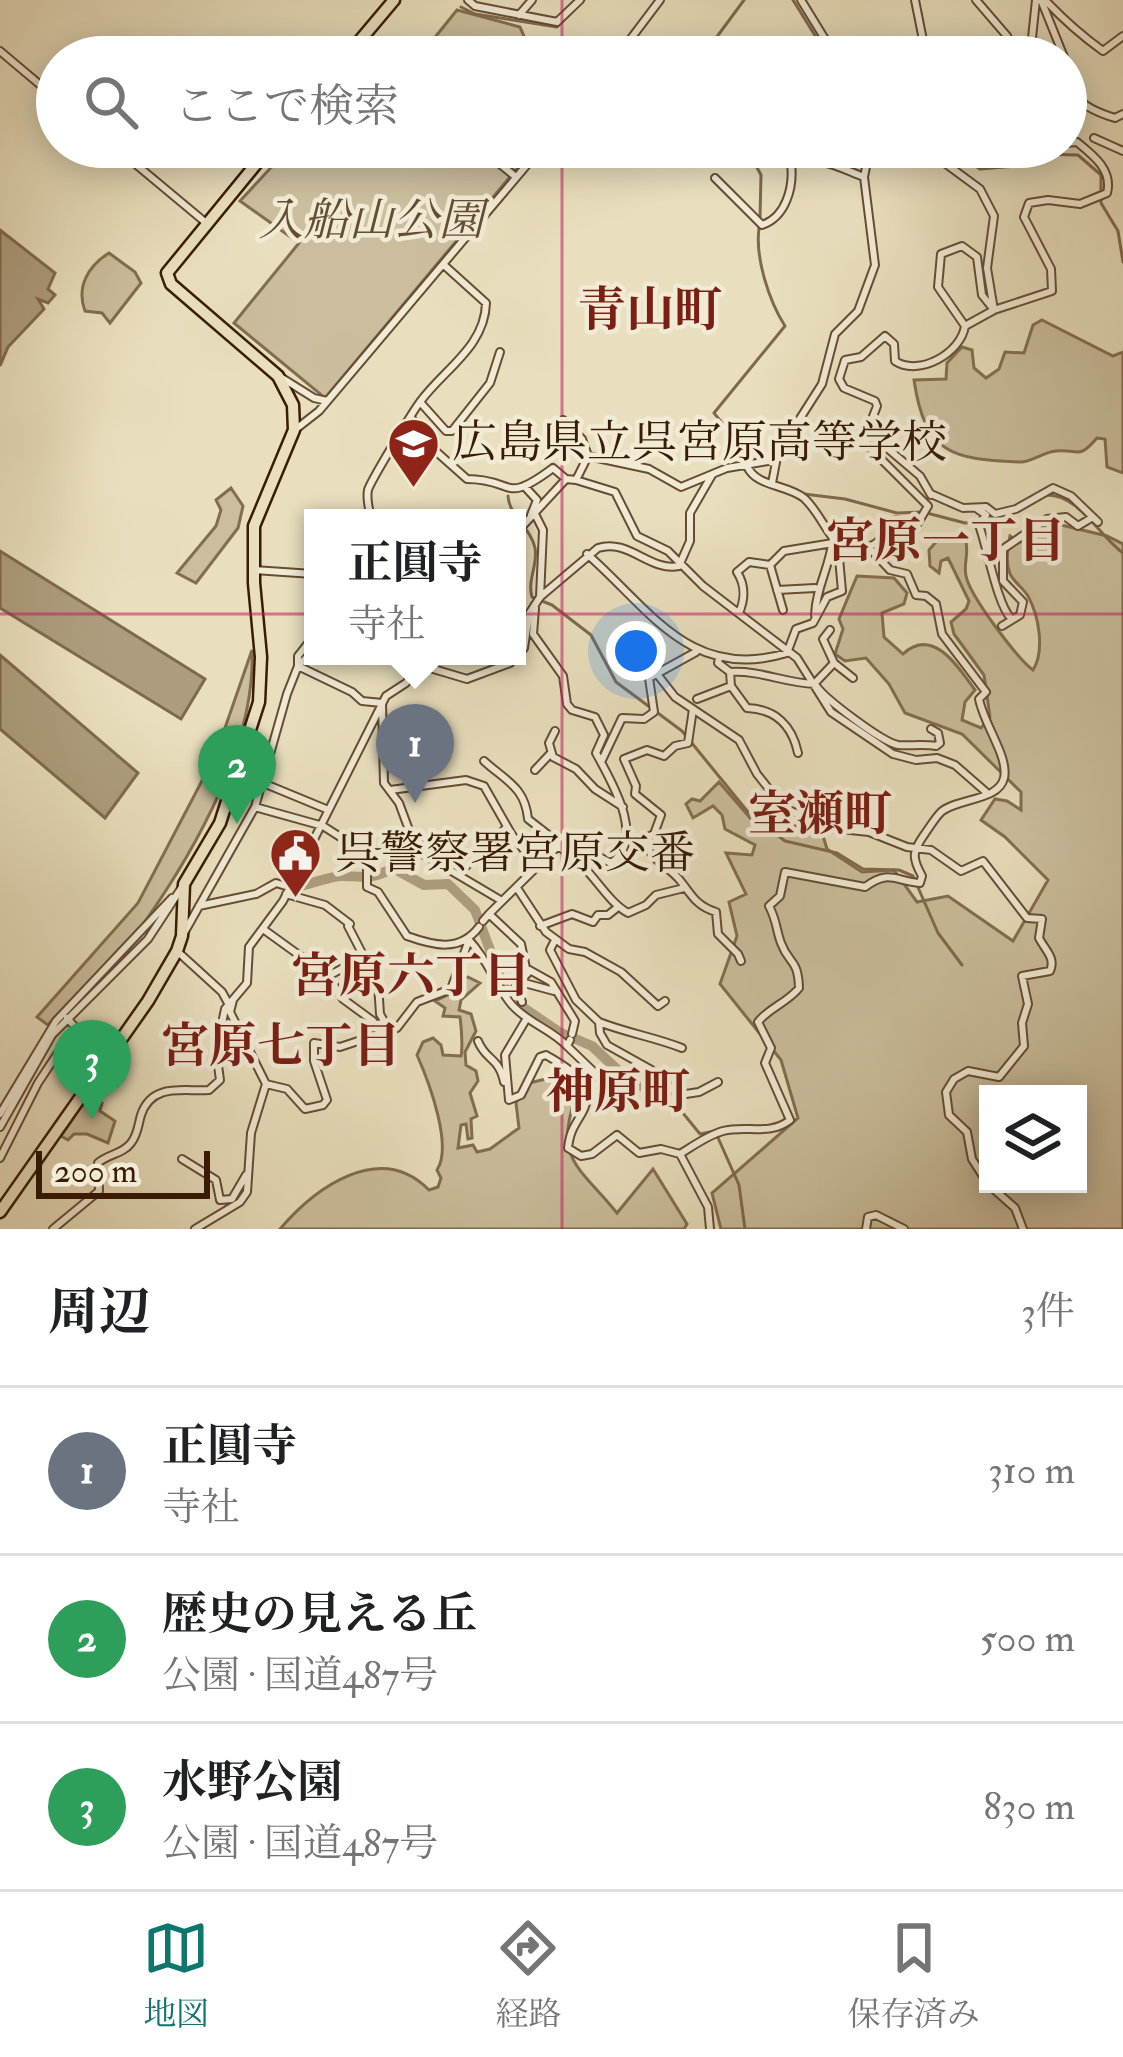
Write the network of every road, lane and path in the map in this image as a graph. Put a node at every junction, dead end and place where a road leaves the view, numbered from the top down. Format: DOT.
graph roads {
  1 [pos="394,0"];
  2 [pos="468,0"];
  3 [pos="532,0"];
  4 [pos="580,0"];
  5 [pos="660,0"];
  6 [pos="801,0"];
  7 [pos="915,0"];
  8 [pos="976,0"];
  9 [pos="991,0"];
  10 [pos="1041,0"];
  11 [pos="988,10"];
  12 [pos="519,16"];
  13 [pos="364,36"];
  14 [pos="632,36"];
  15 [pos="823,36"];
  16 [pos="922,36"];
  17 [pos="1007,36"];
  18 [pos="1034,36"];
  19 [pos="1056,36"];
  20 [pos="1084,36"];
  21 [pos="1123,36"];
  22 [pos="1087,38"];
  23 [pos="0,51"];
  24 [pos="36,81"];
  25 [pos="1087,104"];
  26 [pos="1123,114"];
  27 [pos="1094,138"];
  28 [pos="1123,151"];
  29 [pos="1087,152"];
  30 [pos="140,168"];
  31 [pos="252,168"];
  32 [pos="505,168"];
  33 [pos="524,168"];
  34 [pos="792,168"];
  35 [pos="840,168"];
  36 [pos="866,168"];
  37 [pos="952,168"];
  38 [pos="516,177"];
  39 [pos="864,177"];
  40 [pos="716,178"];
  41 [pos="205,222"];
  42 [pos="444,265"];
  43 [pos="994,310"];
  44 [pos="965,326"];
  45 [pos="500,352"];
  46 [pos="278,376"];
  47 [pos="327,401"];
  48 [pos="420,402"];
  49 [pos="411,418"];
  50 [pos="562,421"];
  51 [pos="294,430"];
  52 [pos="446,431"];
  53 [pos="867,431"];
  54 [pos="456,440"];
  55 [pos="778,453"];
  56 [pos="588,456"];
  57 [pos="747,466"];
  58 [pos="712,475"];
  59 [pos="566,479"];
  60 [pos="576,480"];
  61 [pos="772,483"];
  62 [pos="526,488"];
  63 [pos="931,494"];
  64 [pos="928,506"];
  65 [pos="972,507"];
  66 [pos="369,509"];
  67 [pos="532,516"];
  68 [pos="526,522"];
  69 [pos="833,543"];
  70 [pos="871,550"];
  71 [pos="587,554"];
  72 [pos="770,565"];
  73 [pos="679,566"];
  74 [pos="254,570"];
  75 [pos="304,573"];
  76 [pos="817,588"];
  77 [pos="777,590"];
  78 [pos="538,601"];
  79 [pos="783,610"];
  80 [pos="739,613"];
  81 [pos="1011,618"];
  82 [pos="814,619"];
  83 [pos="1002,626"];
  84 [pos="830,630"];
  85 [pos="526,637"];
  86 [pos="304,648"];
  87 [pos="696,652"];
  88 [pos="787,653"];
  89 [pos="719,658"];
  90 [pos="304,660"];
  91 [pos="834,663"];
  92 [pos="420,665"];
  93 [pos="420,665"];
  94 [pos="505,665"];
  95 [pos="298,666"];
  96 [pos="730,672"];
  97 [pos="657,674"];
  98 [pos="854,678"];
  99 [pos="815,683"];
  100 [pos="731,686"];
  101 [pos="697,699"];
  102 [pos="382,703"];
  103 [pos="693,710"];
  104 [pos="931,729"];
  105 [pos="555,731"];
  106 [pos="551,753"];
  107 [pos="798,753"];
  108 [pos="484,761"];
  109 [pos="602,764"];
  110 [pos="535,770"];
  111 [pos="500,776"];
  112 [pos="263,783"];
  113 [pos="391,790"];
  114 [pos="490,791"];
  115 [pos="986,792"];
  116 [pos="256,807"];
  117 [pos="623,807"];
  118 [pos="327,810"];
  119 [pos="322,826"];
  120 [pos="507,826"];
  121 [pos="872,827"];
  122 [pos="859,831"];
  123 [pos="558,845"];
  124 [pos="915,848"];
  125 [pos="373,853"];
  126 [pos="421,853"];
  127 [pos="537,866"];
  128 [pos="459,873"];
  129 [pos="184,884"];
  130 [pos="517,888"];
  131 [pos="684,888"];
  132 [pos="287,891"];
  133 [pos="502,901"];
  134 [pos="199,906"];
  135 [pos="618,907"];
  136 [pos="484,921"];
  137 [pos="540,926"];
  138 [pos="263,929"];
  139 [pos="182,936"];
  140 [pos="470,940"];
  141 [pos="555,940"];
  142 [pos="177,950"];
  143 [pos="740,962"];
  144 [pos="347,966"];
  145 [pos="533,971"];
  146 [pos="328,976"];
  147 [pos="363,980"];
  148 [pos="517,981"];
  149 [pos="554,991"];
  150 [pos="339,992"];
  151 [pos="665,1001"];
  152 [pos="231,1002"];
  153 [pos="522,1002"];
  154 [pos="65,1016"];
  155 [pos="527,1018"];
  156 [pos="599,1022"];
  157 [pos="389,1030"];
  158 [pos="379,1032"];
  159 [pos="570,1040"];
  160 [pos="478,1041"];
  161 [pos="682,1048"];
  162 [pos="718,1082"];
  163 [pos="266,1084"];
  164 [pos="505,1085"];
  165 [pos="610,1087"];
  166 [pos="0,1114"];
  167 [pos="0,1127"];
  168 [pos="680,1154"];
  169 [pos="0,1158"];
  170 [pos="182,1159"];
  171 [pos="979,1170"];
  172 [pos="249,1173"];
  173 [pos="998,1193"];
  174 [pos="0,1213"];
  175 [pos="58,1228"];
  176 [pos="195,1229"];
  177 [pos="710,1229"];
  178 [pos="866,1229"];
  179 [pos="904,1229"];
  180 [pos="1023,1229"];
  1 -- 13 [label="highway"];
  2 -- 12 [label="street"];
  3 -- 12 [label="street"];
  4 -- 12 [label="street"];
  5 -- 14 [label="street"];
  6 -- 15 [label="street"];
  7 -- 16 [label="street"];
  8 -- 11 [label="street"];
  9 -- 11 [label="street"];
  10 -- 18 [label="street"];
  10 -- 19 [label="street"];
  10 -- 20 [label="street"];
  11 -- 17 [label="street"];
  21 -- 22 [label="street"];
  23 -- 24 [label="street"];
  25 -- 26 [label="street"];
  27 -- 28 [label="street"];
  29 -- 43 [label="street"];
  30 -- 41 [label="street"];
  31 -- 41 [label="highway"];
  32 -- 38 [label="street"];
  33 -- 38 [label="street"];
  34 -- 40 [label="street"];
  35 -- 39 [label="street"];
  36 -- 39 [label="street"];
  37 -- 43 [label="street"];
  38 -- 42 [label="street"];
  39 -- 55 [label="street"];
  41 -- 46 [label="highway"];
  42 -- 47 [label="street"];
  42 -- 48 [label="street"];
  43 -- 44 [label="street"];
  43 -- 44 [label="street"];
  44 -- 53 [label="street"];
  45 -- 52 [label="street"];
  46 -- 47 [label="street"];
  46 -- 51 [label="highway"];
  47 -- 51 [label="street"];
  48 -- 49 [label="street"];
  48 -- 52 [label="street"];
  49 -- 62 [label="street"];
  49 -- 66 [label="street"];
  50 -- 56 [label="street"];
  51 -- 74 [label="highway"];
  52 -- 54 [label="street"];
  53 -- 63 [label="street"];
  53 -- 64 [label="street"];
  55 -- 57 [label="street"];
  55 -- 61 [label="street"];
  56 -- 58 [label="street"];
  56 -- 60 [label="street"];
  57 -- 58 [label="street"];
  57 -- 61 [label="street"];
  58 -- 73 [label="street"];
  59 -- 60 [label="street"];
  59 -- 62 [label="street"];
  59 -- 67 [label="street"];
  60 -- 73 [label="street"];
  61 -- 69 [label="street"];
  62 -- 67 [label="street"];
  63 -- 64 [label="street"];
  63 -- 65 [label="street"];
  64 -- 70 [label="street"];
  65 -- 81 [label="street"];
  65 -- 81 [label="street"];
  67 -- 68 [label="street"];
  67 -- 78 [label="street"];
  69 -- 72 [label="street"];
  69 -- 76 [label="street"];
  70 -- 82 [label="street"];
  70 -- 115 [label="street"];
  71 -- 73 [label="street"];
  71 -- 78 [label="street"];
  71 -- 87 [label="street"];
  72 -- 77 [label="street"];
  72 -- 80 [label="street"];
  73 -- 80 [label="street"];
  74 -- 75 [label="street"];
  74 -- 129 [label="highway"];
  76 -- 77 [label="street"];
  76 -- 82 [label="street"];
  77 -- 79 [label="street"];
  78 -- 85 [label="street"];
  78 -- 109 [label="street"];
  80 -- 88 [label="street"];
  81 -- 83 [label="street"];
  82 -- 88 [label="street"];
  84 -- 91 [label="street"];
  86 -- 95 [label="street"];
  87 -- 89 [label="street"];
  87 -- 97 [label="street"];
  88 -- 89 [label="street"];
  88 -- 99 [label="street"];
  89 -- 96 [label="street"];
  90 -- 95 [label="street"];
  91 -- 98 [label="street"];
  91 -- 99 [label="street"];
  92 -- 102 [label="street"];
  93 -- 94 [label="street"];
  95 -- 102 [label="street"];
  95 -- 112 [label="street"];
  96 -- 99 [label="street"];
  96 -- 100 [label="street"];
  97 -- 103 [label="street"];
  97 -- 109 [label="street"];
  99 -- 104 [label="street"];
  99 -- 115 [label="street"];
  100 -- 101 [label="street"];
  100 -- 107 [label="street"];
  102 -- 113 [label="street"];
  102 -- 118 [label="street"];
  103 -- 122 [label="street"];
  103 -- 131 [label="street"];
  105 -- 106 [label="street"];
  106 -- 110 [label="street"];
  106 -- 117 [label="street"];
  108 -- 111 [label="street"];
  109 -- 117 [label="street"];
  111 -- 114 [label="street"];
  111 -- 123 [label="street"];
  112 -- 116 [label="street"];
  112 -- 118 [label="street"];
  113 -- 114 [label="street"];
  113 -- 126 [label="street"];
  114 -- 120 [label="street"];
  115 -- 124 [label="street"];
  116 -- 119 [label="street"];
  116 -- 134 [label="street"];
  117 -- 123 [label="street"];
  118 -- 119 [label="street"];
  119 -- 125 [label="street"];
  119 -- 132 [label="street"];
  120 -- 127 [label="street"];
  120 -- 128 [label="street"];
  121 -- 122 [label="street"];
  122 -- 124 [label="street"];
  123 -- 127 [label="street"];
  123 -- 135 [label="street"];
  124 -- 168 [label="street"];
  124 -- 171 [label="street"];
  125 -- 126 [label="street"];
  125 -- 140 [label="street"];
  126 -- 128 [label="street"];
  127 -- 130 [label="street"];
  128 -- 133 [label="street"];
  129 -- 139 [label="highway"];
  129 -- 154 [label="street"];
  130 -- 133 [label="street"];
  130 -- 137 [label="street"];
  131 -- 135 [label="street"];
  131 -- 143 [label="street"];
  132 -- 134 [label="street"];
  132 -- 138 [label="street"];
  132 -- 157 [label="street"];
  133 -- 136 [label="street"];
  134 -- 139 [label="street"];
  135 -- 137 [label="street"];
  136 -- 140 [label="street"];
  136 -- 145 [label="street"];
  137 -- 141 [label="street"];
  138 -- 146 [label="street"];
  138 -- 152 [label="street"];
  139 -- 142 [label="highway"];
  140 -- 155 [label="street"];
  140 -- 157 [label="street"];
  141 -- 151 [label="street"];
  141 -- 156 [label="street"];
  142 -- 152 [label="street"];
  142 -- 174 [label="highway"];
  144 -- 146 [label="street"];
  145 -- 148 [label="street"];
  145 -- 149 [label="street"];
  146 -- 150 [label="street"];
  147 -- 150 [label="street"];
  148 -- 149 [label="street"];
  148 -- 153 [label="street"];
  149 -- 159 [label="street"];
  150 -- 158 [label="street"];
  152 -- 163 [label="street"];
  152 -- 175 [label="street"];
  154 -- 166 [label="street"];
  154 -- 167 [label="street"];
  154 -- 169 [label="street"];
  155 -- 159 [label="street"];
  155 -- 164 [label="street"];
  156 -- 161 [label="street"];
  156 -- 162 [label="street"];
  157 -- 158 [label="street"];
  158 -- 163 [label="street"];
  159 -- 165 [label="street"];
  160 -- 164 [label="street"];
  163 -- 172 [label="street"];
  164 -- 168 [label="street"];
  168 -- 177 [label="street"];
  170 -- 172 [label="street"];
  172 -- 176 [label="street"];
  173 -- 180 [label="street"];
  178 -- 179 [label="street"];
}
